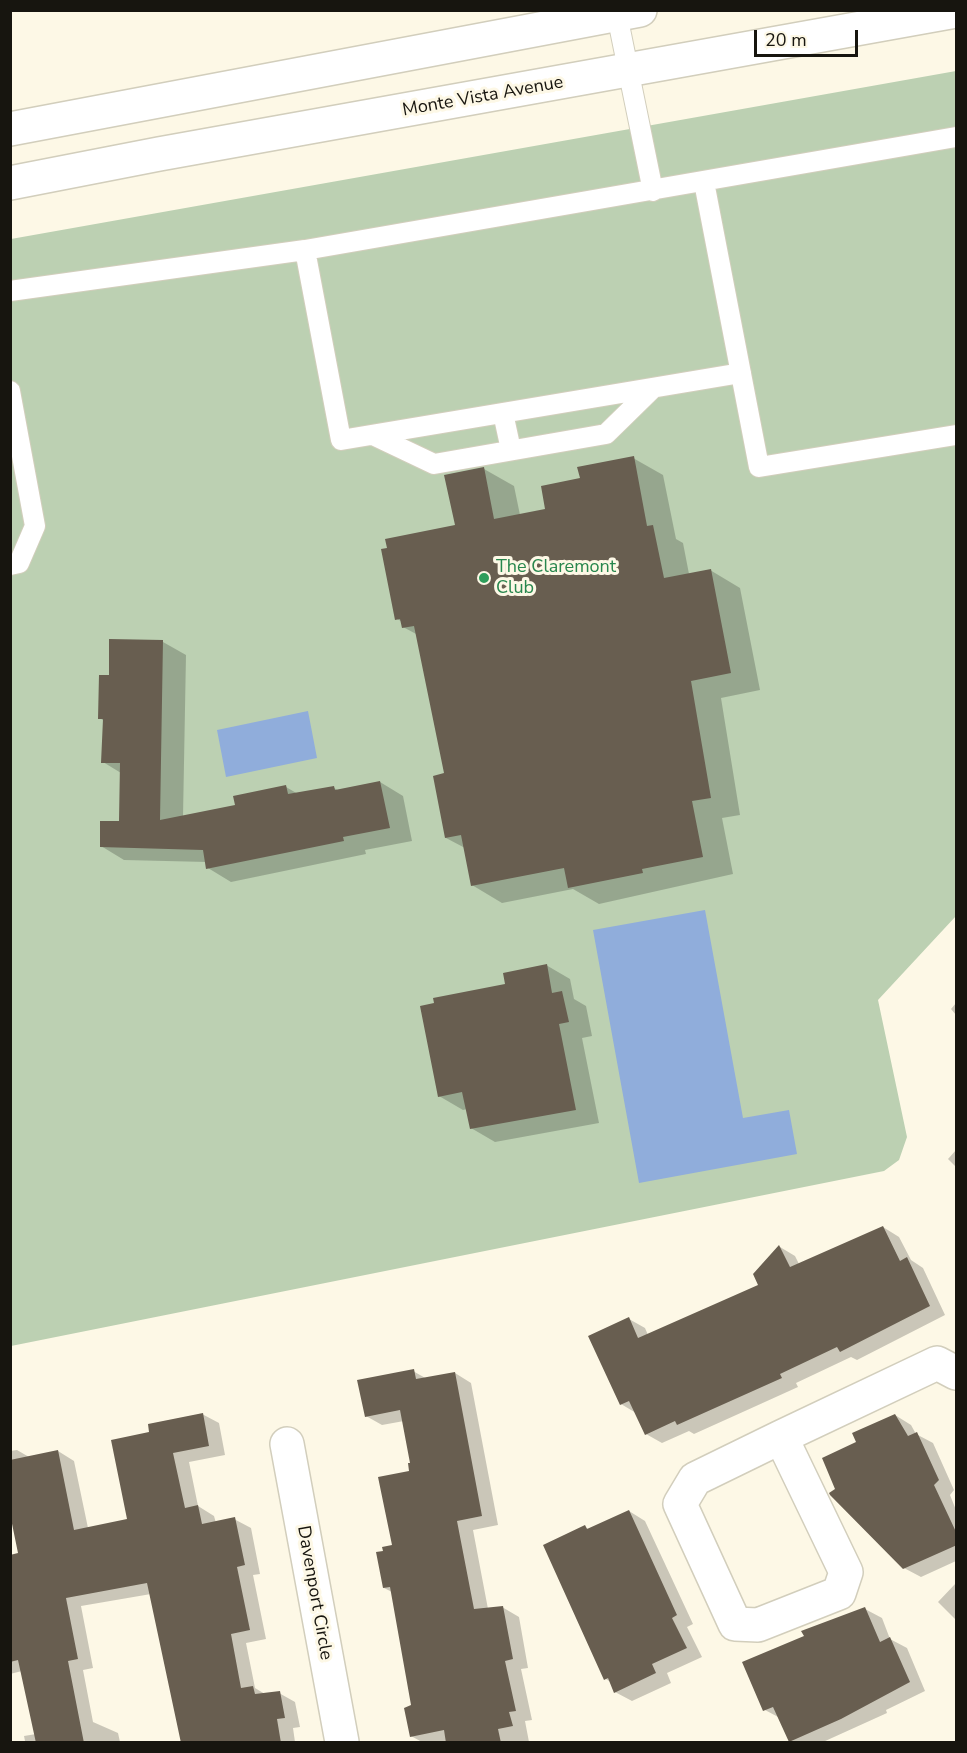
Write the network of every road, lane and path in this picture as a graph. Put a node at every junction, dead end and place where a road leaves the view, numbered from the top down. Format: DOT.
graph roads {
  1 [pos="957,11"];
  2 [pos="625,12"];
  3 [pos="630,71"];
  4 [pos="10,129"];
  5 [pos="957,138"];
  6 [pos="704,182"];
  7 [pos="10,183"];
  8 [pos="653,190"];
  9 [pos="305,250"];
  10 [pos="10,291"];
  11 [pos="741,373"];
  12 [pos="653,388"];
  13 [pos="10,392"];
  14 [pos="503,413"];
  15 [pos="373,435"];
  16 [pos="957,435"];
  17 [pos="511,450"];
  18 [pos="10,565"];
  19 [pos="957,1373"];
  20 [pos="781,1437"];
  21 [pos="287,1444"];
  22 [pos="342,1743"];
  1 -- 3 [label="main road, Monte Vista Avenue"];
  2 -- 3 [label="lane"];
  2 -- 4 [label="main road"];
  3 -- 7 [label="main road, Monte Vista Avenue"];
  3 -- 8 [label="lane"];
  5 -- 6 [label="lane"];
  6 -- 8 [label="lane"];
  6 -- 11 [label="lane"];
  8 -- 9 [label="lane"];
  9 -- 10 [label="lane"];
  9 -- 15 [label="lane"];
  11 -- 12 [label="lane"];
  11 -- 16 [label="lane"];
  12 -- 14 [label="lane"];
  12 -- 17 [label="lane"];
  13 -- 18 [label="lane"];
  14 -- 15 [label="lane"];
  14 -- 17 [label="lane"];
  15 -- 17 [label="lane"];
  19 -- 20 [label="main road"];
  20 -- 20 [label="main road"];
  21 -- 22 [label="main road, Davenport Circle"];
}
